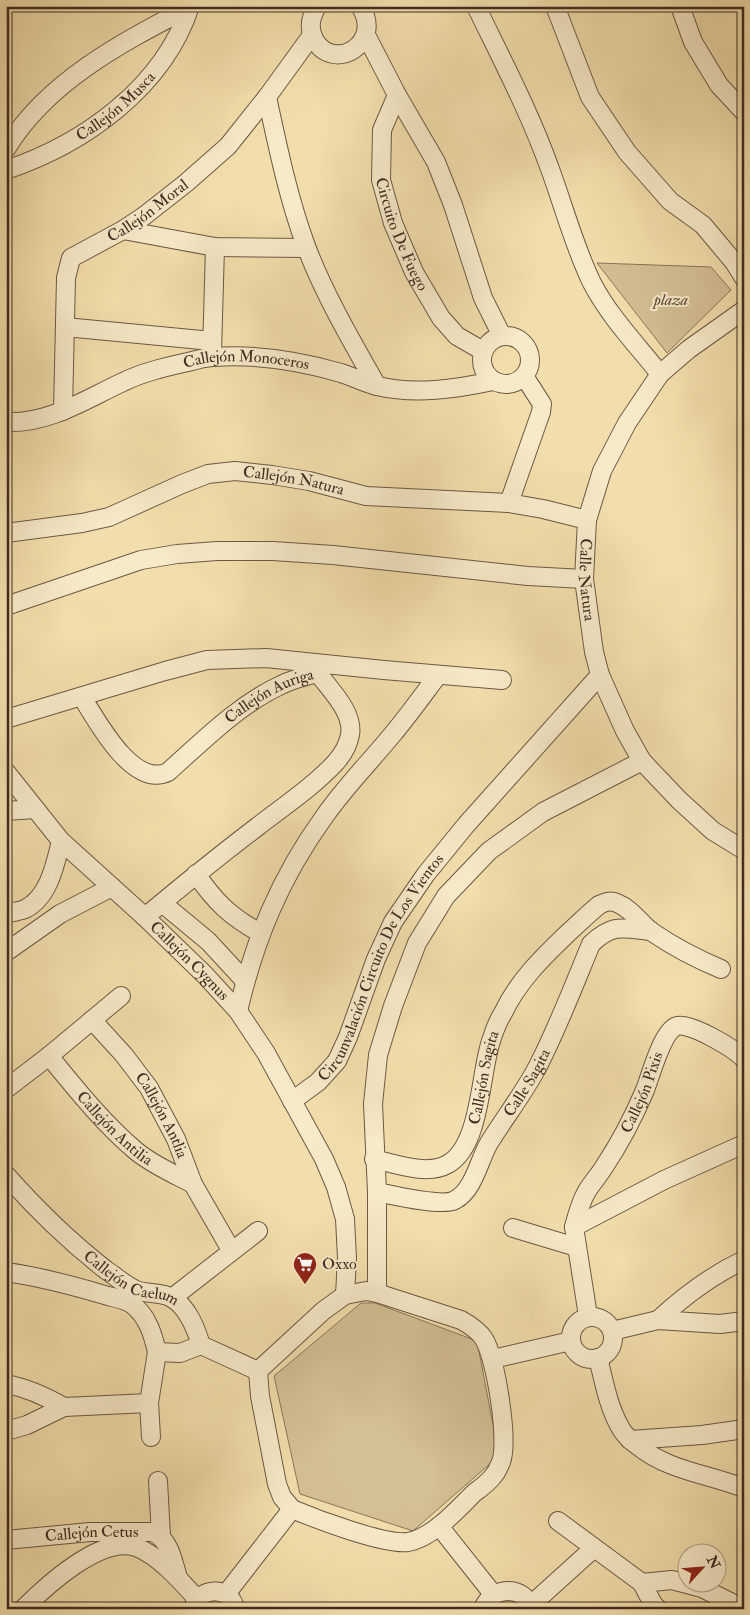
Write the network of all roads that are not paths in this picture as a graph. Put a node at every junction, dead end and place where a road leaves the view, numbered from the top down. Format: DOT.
graph roads {
  1 [pos="317,6"];
  2 [pos="360,6"];
  3 [pos="476,6"];
  4 [pos="555,6"];
  5 [pos="680,6"];
  6 [pos="190,7"];
  7 [pos="312,35"];
  8 [pos="366,35"];
  9 [pos="397,95"];
  10 [pos="268,97"];
  11 [pos="744,112"];
  12 [pos="6,149"];
  13 [pos="6,170"];
  14 [pos="123,230"];
  15 [pos="215,246"];
  16 [pos="306,248"];
  17 [pos="744,278"];
  18 [pos="744,310"];
  19 [pos="65,327"];
  20 [pos="502,336"];
  21 [pos="212,349"];
  22 [pos="483,351"];
  23 [pos="660,374"];
  24 [pos="524,376"];
  25 [pos="493,381"];
  26 [pos="377,386"];
  27 [pos="63,411"];
  28 [pos="6,422"];
  29 [pos="509,503"];
  30 [pos="587,520"];
  31 [pos="6,533"];
  32 [pos="584,579"];
  33 [pos="6,606"];
  34 [pos="315,667"];
  35 [pos="438,675"];
  36 [pos="600,675"];
  37 [pos="502,680"];
  38 [pos="82,697"];
  39 [pos="6,719"];
  40 [pos="642,761"];
  41 [pos="6,772"];
  42 [pos="35,809"];
  43 [pos="6,811"];
  44 [pos="61,841"];
  45 [pos="744,850"];
  46 [pos="196,874"];
  47 [pos="112,886"];
  48 [pos="162,903"];
  49 [pos="6,914"];
  50 [pos="145,918"];
  51 [pos="651,931"];
  52 [pos="569,932"];
  53 [pos="260,933"];
  54 [pos="591,944"];
  55 [pos="6,952"];
  56 [pos="721,969"];
  57 [pos="245,981"];
  58 [pos="121,996"];
  59 [pos="238,1011"];
  60 [pos="92,1020"];
  61 [pos="743,1055"];
  62 [pos="49,1056"];
  63 [pos="6,1089"];
  64 [pos="292,1101"];
  65 [pos="471,1133"];
  66 [pos="488,1144"];
  67 [pos="744,1144"];
  68 [pos="374,1159"];
  69 [pos="6,1175"];
  70 [pos="193,1184"];
  71 [pos="377,1192"];
  72 [pos="574,1227"];
  73 [pos="513,1228"];
  74 [pos="258,1231"];
  75 [pos="576,1247"];
  76 [pos="231,1250"];
  77 [pos="744,1260"];
  78 [pos="6,1272"];
  79 [pos="377,1293"];
  80 [pos="345,1295"];
  81 [pos="134,1297"];
  82 [pos="172,1298"];
  83 [pos="588,1316"];
  84 [pos="658,1320"];
  85 [pos="744,1321"];
  86 [pos="612,1331"];
  87 [pos="571,1341"];
  88 [pos="202,1345"];
  89 [pos="157,1352"];
  90 [pos="598,1358"];
  91 [pos="493,1359"];
  92 [pos="258,1370"];
  93 [pos="6,1384"];
  94 [pos="149,1403"];
  95 [pos="64,1407"];
  96 [pos="744,1429"];
  97 [pos="6,1431"];
  98 [pos="152,1437"];
  99 [pos="630,1440"];
  100 [pos="158,1481"];
  101 [pos="744,1488"];
  102 [pos="292,1509"];
  103 [pos="558,1521"];
  104 [pos="439,1526"];
  105 [pos="161,1536"];
  106 [pos="121,1538"];
  107 [pos="6,1540"];
  108 [pos="594,1548"];
  109 [pos="178,1578"];
  110 [pos="642,1583"];
  111 [pos="493,1594"];
  112 [pos="195,1604"];
  113 [pos="235,1604"];
  114 [pos="531,1607"];
  115 [pos="22,1609"];
  116 [pos="483,1609"];
  117 [pos="658,1609"];
  118 [pos="744,1609"];
  1 -- 7 [label="street"];
  2 -- 8 [label="street"];
  3 -- 23 [label="street"];
  4 -- 17 [label="street"];
  5 -- 11 [label="street"];
  6 -- 12 [label="street, Callejón Musca"];
  6 -- 13 [label="street, Callejón Musca"];
  7 -- 8 [label="street"];
  7 -- 10 [label="street, Callejón Moral"];
  8 -- 9 [label="street"];
  9 -- 20 [label="street"];
  9 -- 22 [label="street, Circuito De Fuego"];
  10 -- 14 [label="street, Callejón Moral"];
  10 -- 16 [label="street"];
  14 -- 15 [label="street"];
  14 -- 19 [label="street, Callejón Moral"];
  15 -- 16 [label="street"];
  15 -- 21 [label="street"];
  16 -- 26 [label="street"];
  18 -- 23 [label="street, Calle Natura"];
  19 -- 21 [label="street"];
  19 -- 27 [label="street, Callejón Moral"];
  20 -- 22 [label="street"];
  20 -- 24 [label="street"];
  21 -- 26 [label="street, Callejón Monoceros"];
  21 -- 27 [label="street, Callejón Monoceros"];
  22 -- 25 [label="street"];
  23 -- 30 [label="street, Calle Natura"];
  24 -- 25 [label="street"];
  24 -- 29 [label="street"];
  25 -- 26 [label="street, Callejón Monoceros"];
  27 -- 28 [label="street, Callejón Monoceros"];
  29 -- 30 [label="street, Callejón Natura"];
  29 -- 31 [label="street, Callejón Natura"];
  30 -- 32 [label="street, Calle Natura"];
  32 -- 33 [label="street"];
  32 -- 36 [label="street, Calle Natura"];
  34 -- 35 [label="street, Callejón Auriga"];
  34 -- 38 [label="street, Callejón Auriga"];
  34 -- 38 [label="street, Callejón Auriga"];
  34 -- 46 [label="street, Callejón Auriga"];
  35 -- 37 [label="street, Callejón Auriga"];
  35 -- 53 [label="street"];
  36 -- 40 [label="street, Calle Natura"];
  36 -- 64 [label="street, Circunvalación Circuito De Los Vientos"];
  38 -- 39 [label="street, Callejón Auriga"];
  40 -- 45 [label="street, Calle Natura"];
  40 -- 68 [label="street, Circunvalación Circuito De Los Vientos"];
  41 -- 42 [label="street, Callejón Cygnus"];
  42 -- 43 [label="street"];
  42 -- 44 [label="street, Callejón Cygnus"];
  44 -- 47 [label="street, Callejón Cygnus"];
  44 -- 49 [label="street"];
  46 -- 48 [label="street, Callejón Auriga"];
  46 -- 53 [label="street"];
  47 -- 50 [label="street, Callejón Cygnus"];
  47 -- 55 [label="street"];
  48 -- 50 [label="street, Callejón Auriga"];
  48 -- 57 [label="street, Callejón Cygnus"];
  50 -- 59 [label="street, Callejón Cygnus"];
  51 -- 52 [label="street, Callejón Sagita"];
  51 -- 54 [label="street"];
  51 -- 56 [label="street, Callejón Sagita"];
  52 -- 54 [label="street"];
  52 -- 65 [label="street, Callejón Sagita"];
  53 -- 57 [label="street"];
  54 -- 66 [label="street, Calle Sagita"];
  57 -- 59 [label="street"];
  58 -- 60 [label="street"];
  59 -- 64 [label="street, Callejón Cygnus"];
  60 -- 62 [label="street"];
  60 -- 70 [label="street, Callejón Antlia"];
  61 -- 72 [label="street, Callejón Pixis"];
  62 -- 63 [label="street"];
  62 -- 70 [label="street, Callejón Antilia"];
  64 -- 80 [label="street"];
  65 -- 66 [label="street"];
  65 -- 68 [label="street, Callejón Sagita"];
  66 -- 71 [label="street, Calle Sagita"];
  67 -- 72 [label="street"];
  68 -- 71 [label="street, Circunvalación Circuito De Los Vientos"];
  69 -- 81 [label="street, Callejón Caelum"];
  70 -- 76 [label="street, Callejón Antlia"];
  71 -- 79 [label="street, Circunvalación Circuito De Los Vientos"];
  72 -- 75 [label="street, Callejón Pixis"];
  73 -- 75 [label="street"];
  74 -- 76 [label="street"];
  75 -- 83 [label="street, Callejón Pixis"];
  76 -- 82 [label="street"];
  77 -- 84 [label="street"];
  78 -- 81 [label="street, Callejón Caelum"];
  79 -- 80 [label="street"];
  79 -- 91 [label="street"];
  80 -- 92 [label="street"];
  81 -- 82 [label="street, Callejón Caelum"];
  81 -- 89 [label="street, Callejón Caelum"];
  82 -- 88 [label="street, Callejón Caelum"];
  83 -- 86 [label="street"];
  83 -- 87 [label="street"];
  84 -- 85 [label="street"];
  84 -- 86 [label="street"];
  86 -- 90 [label="street"];
  87 -- 90 [label="street"];
  87 -- 91 [label="street"];
  88 -- 89 [label="street"];
  88 -- 92 [label="street"];
  89 -- 94 [label="street"];
  90 -- 99 [label="street"];
  91 -- 104 [label="street"];
  92 -- 102 [label="street"];
  93 -- 95 [label="street"];
  94 -- 95 [label="street"];
  94 -- 98 [label="street"];
  95 -- 97 [label="street"];
  96 -- 99 [label="street"];
  99 -- 101 [label="street"];
  100 -- 105 [label="street"];
  102 -- 104 [label="street"];
  102 -- 113 [label="street"];
  103 -- 108 [label="street"];
  104 -- 111 [label="street"];
  105 -- 106 [label="street, Callejón Cetus"];
  105 -- 109 [label="street, Callejón Cetus"];
  106 -- 107 [label="street, Callejón Cetus"];
  106 -- 109 [label="street, Callejón Cetus"];
  106 -- 115 [label="street, Callejón Cetus"];
  108 -- 110 [label="street"];
  108 -- 114 [label="street"];
  109 -- 112 [label="street, Callejón Cetus"];
  110 -- 117 [label="street"];
  110 -- 118 [label="street"];
  111 -- 114 [label="street"];
  111 -- 116 [label="street"];
  112 -- 113 [label="street"];
}
